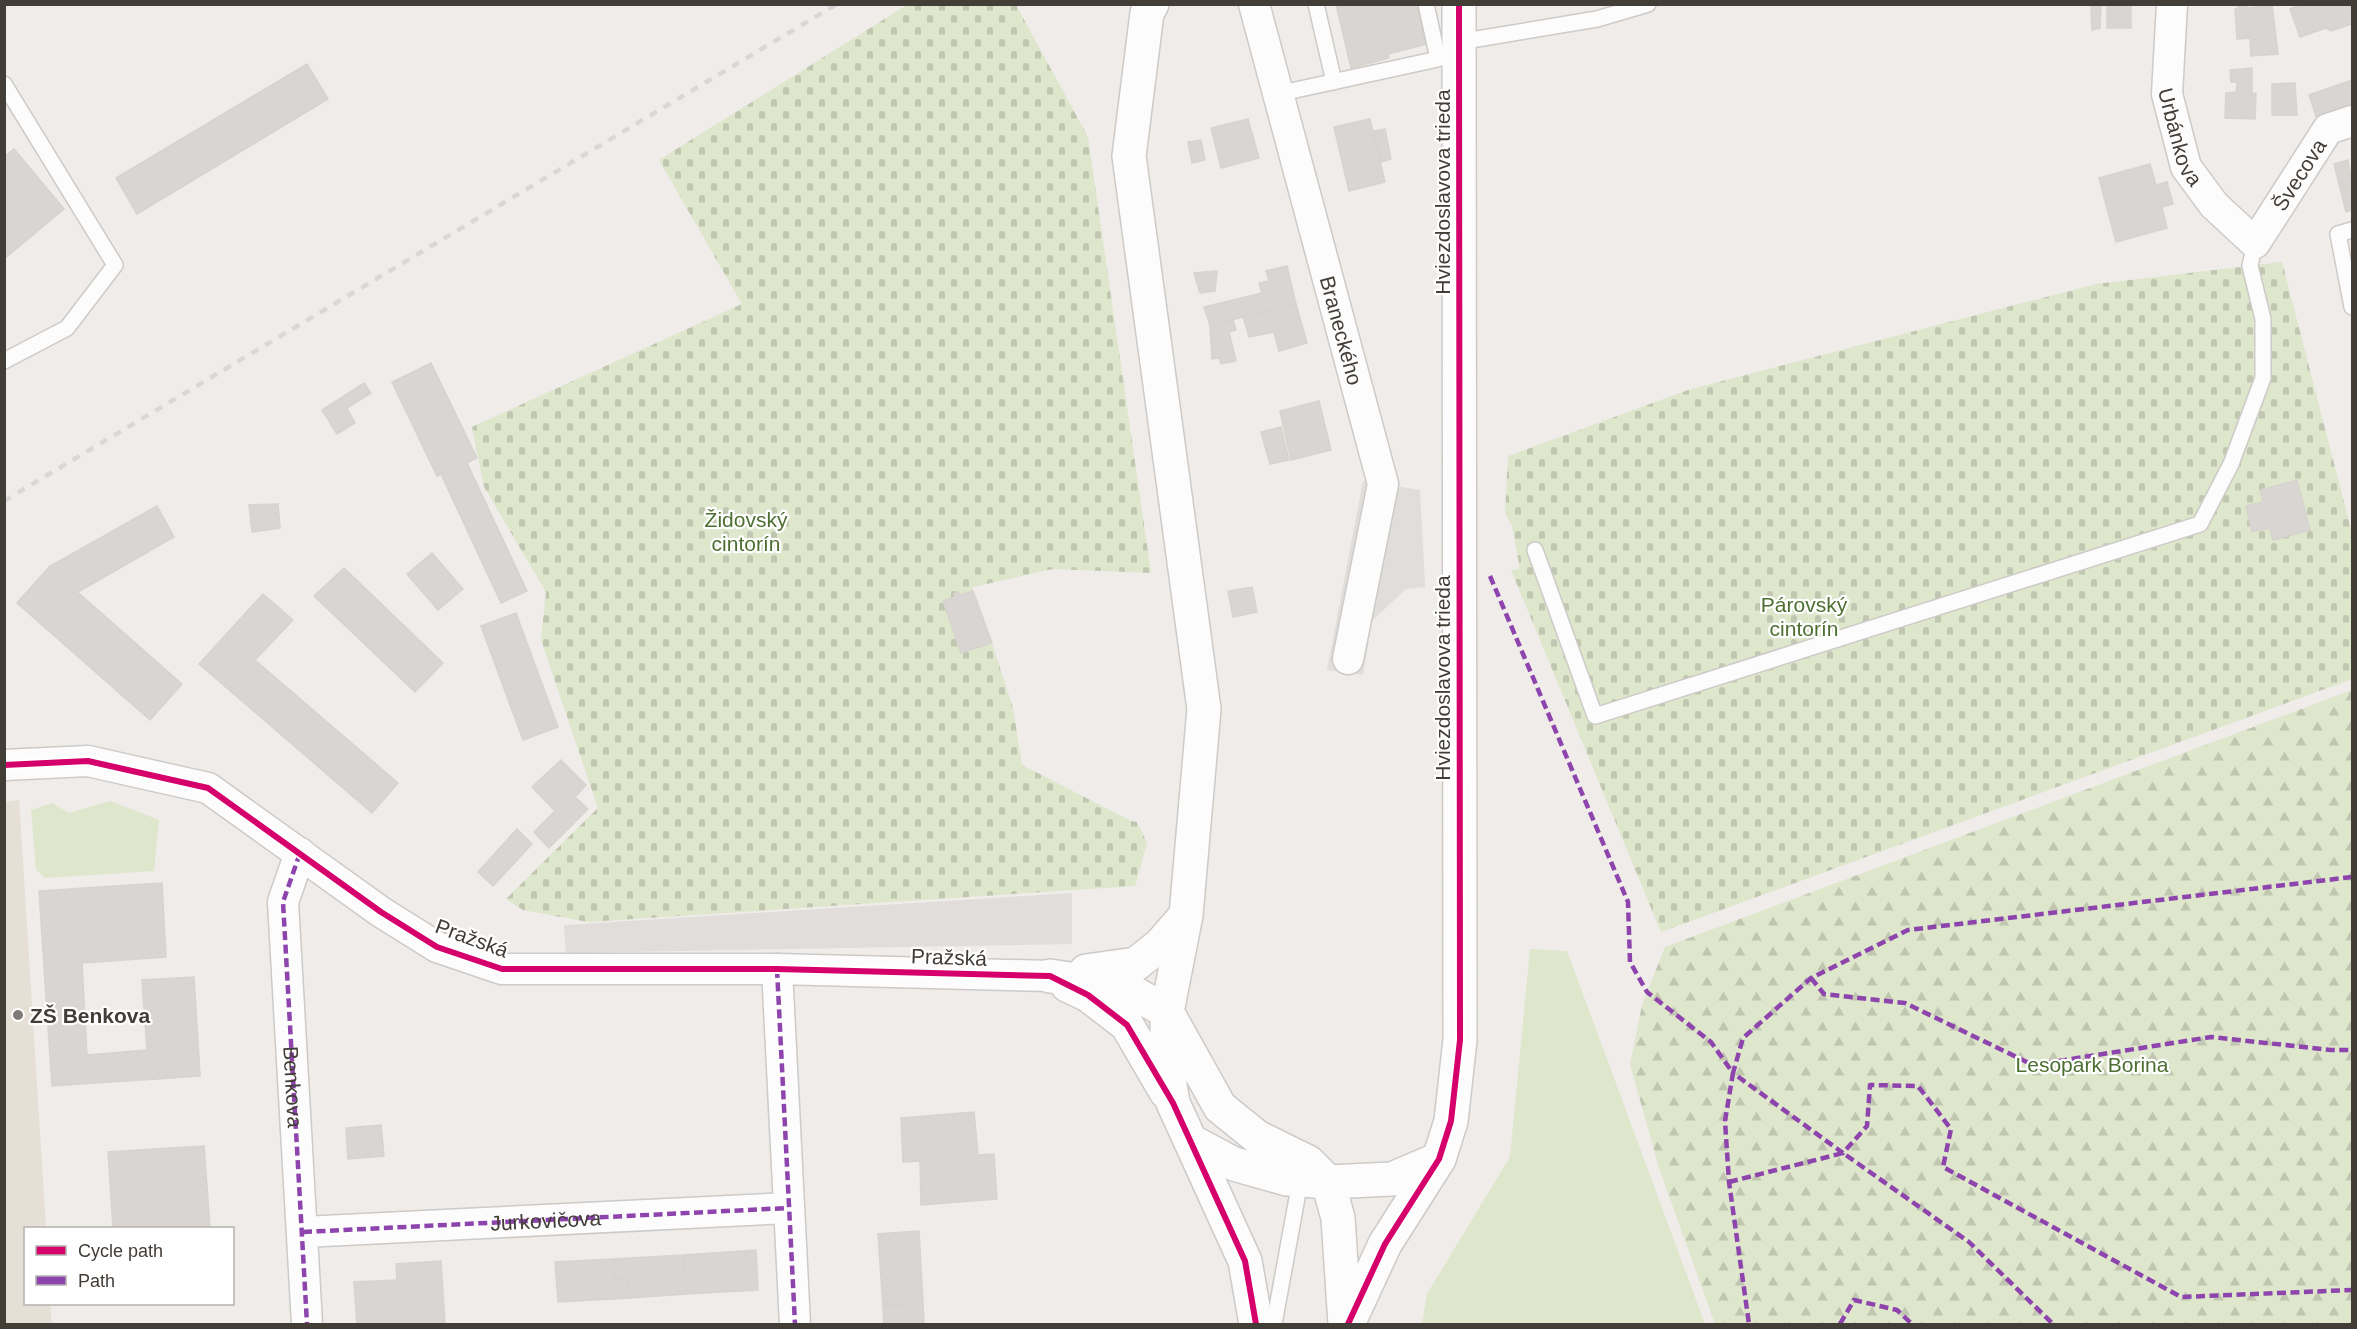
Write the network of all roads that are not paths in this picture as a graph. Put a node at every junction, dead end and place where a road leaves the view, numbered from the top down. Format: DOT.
graph roads {
  1 [pos="1254,4"];
  2 [pos="1316,4"];
  3 [pos="1426,4"];
  4 [pos="1459,4"];
  5 [pos="1648,4"];
  6 [pos="2172,4"];
  7 [pos="1150,7"];
  8 [pos="1459,42"];
  9 [pos="1334,82"];
  10 [pos="4,84"];
  11 [pos="1277,94"];
  12 [pos="2352,121"];
  13 [pos="2352,230"];
  14 [pos="2255,243"];
  15 [pos="2352,307"];
  16 [pos="4,361"];
  17 [pos="1535,550"];
  18 [pos="1348,659"];
  19 [pos="4,765"];
  20 [pos="300,853"];
  21 [pos="1186,915"];
  22 [pos="777,969"];
  23 [pos="1050,976"];
  24 [pos="1167,1012"];
  25 [pos="1173,1103"];
  26 [pos="1191,1141"];
  27 [pos="1439,1159"];
  28 [pos="1328,1182"];
  29 [pos="1297,1198"];
  30 [pos="788,1208"];
  31 [pos="303,1232"];
  32 [pos="307,1324"];
  33 [pos="795,1324"];
  34 [pos="1256,1324"];
  35 [pos="1274,1324"];
  36 [pos="1346,1324"];
  1 -- 11 [label="street, Braneckého"];
  2 -- 9 [label="lane"];
  3 -- 9 [label="lane"];
  4 -- 8 [label="street, Hviezdoslavova trieda"];
  5 -- 8 [label="lane"];
  6 -- 14 [label="street, Urbánkova"];
  7 -- 21 [label="street"];
  8 -- 27 [label="street, Hviezdoslavova trieda"];
  9 -- 11 [label="lane"];
  10 -- 16 [label="lane"];
  11 -- 18 [label="street, Braneckého"];
  12 -- 14 [label="street, Švecova"];
  13 -- 15 [label="lane"];
  14 -- 17 [label="lane"];
  19 -- 20 [label="street, Pražská"];
  20 -- 22 [label="street, Pražská"];
  20 -- 31 [label="street, Benkova"];
  21 -- 23 [label="street"];
  21 -- 24 [label="street"];
  22 -- 23 [label="street, Pražská"];
  22 -- 30 [label="street"];
  23 -- 24 [label="street"];
  23 -- 25 [label="street"];
  24 -- 25 [label="street"];
  24 -- 28 [label="street"];
  25 -- 26 [label="street"];
  26 -- 28 [label="street"];
  26 -- 34 [label="street"];
  27 -- 28 [label="street"];
  27 -- 36 [label="street, Hviezdoslavova trieda"];
  28 -- 36 [label="street"];
  29 -- 35 [label="lane"];
  30 -- 31 [label="street, Jurkovičova"];
  30 -- 33 [label="street"];
  31 -- 32 [label="street, Benkova"];
}
